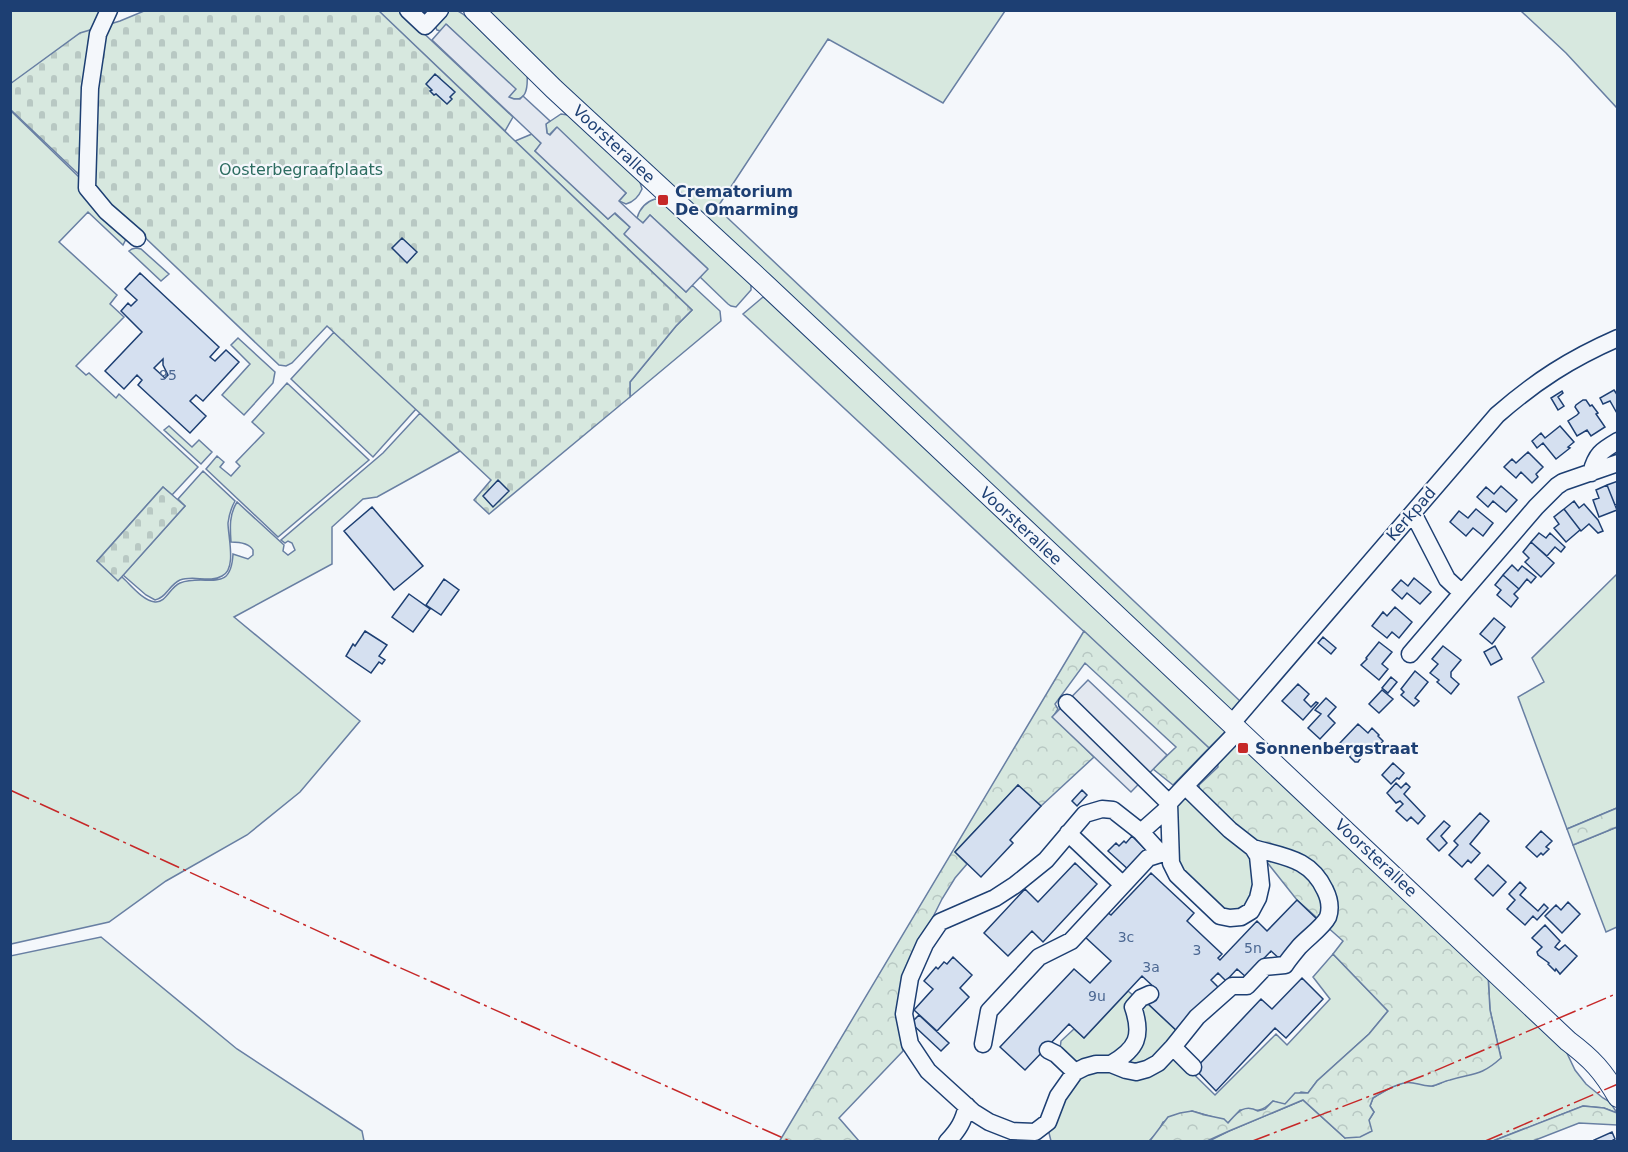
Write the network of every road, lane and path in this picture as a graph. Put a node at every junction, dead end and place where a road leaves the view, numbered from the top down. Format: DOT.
graph roads {
  1 [pos="109,10"];
  2 [pos="408,10"];
  3 [pos="440,10"];
  4 [pos="474,10"];
  5 [pos="137,238"];
  6 [pos="1617,338"];
  7 [pos="1617,441"];
  8 [pos="1617,463"];
  9 [pos="1590,473"];
  10 [pos="1413,513"];
  11 [pos="1462,593"];
  12 [pos="1410,654"];
  13 [pos="1067,703"];
  14 [pos="1236,726"];
  15 [pos="1185,786"];
  16 [pos="1169,805"];
  17 [pos="1141,832"];
  18 [pos="1068,833"];
  19 [pos="1253,848"];
  20 [pos="1166,852"];
  21 [pos="1123,885"];
  22 [pos="1150,994"];
  23 [pos="983,1044"];
  24 [pos="1173,1047"];
  25 [pos="1048,1050"];
  26 [pos="1111,1064"];
  27 [pos="1193,1067"];
  28 [pos="1075,1072"];
  29 [pos="1617,1097"];
  30 [pos="967,1106"];
  31 [pos="947,1142"];
  1 -- 5 [label="street"];
  2 -- 3 [label="street"];
  4 -- 14 [label="main road, Voorsterallee"];
  6 -- 10 [label="street, Kerkpad"];
  7 -- 9 [label="street"];
  8 -- 9 [label="street"];
  9 -- 11 [label="street"];
  10 -- 11 [label="street"];
  10 -- 14 [label="street, Kerkpad"];
  11 -- 12 [label="street"];
  13 -- 16 [label="street"];
  14 -- 15 [label="street, Kerkpad"];
  14 -- 29 [label="main road, Voorsterallee"];
  15 -- 16 [label="street, Kerkpad"];
  15 -- 19 [label="street"];
  16 -- 17 [label="street, Kerkpad"];
  16 -- 20 [label="street"];
  17 -- 18 [label="street"];
  17 -- 20 [label="street"];
  18 -- 21 [label="street"];
  18 -- 30 [label="street"];
  19 -- 20 [label="street"];
  19 -- 24 [label="street"];
  20 -- 21 [label="street"];
  21 -- 23 [label="street"];
  22 -- 26 [label="street"];
  24 -- 26 [label="street"];
  24 -- 27 [label="street"];
  25 -- 28 [label="street"];
  26 -- 28 [label="street"];
  28 -- 30 [label="street"];
  30 -- 31 [label="street"];
}
